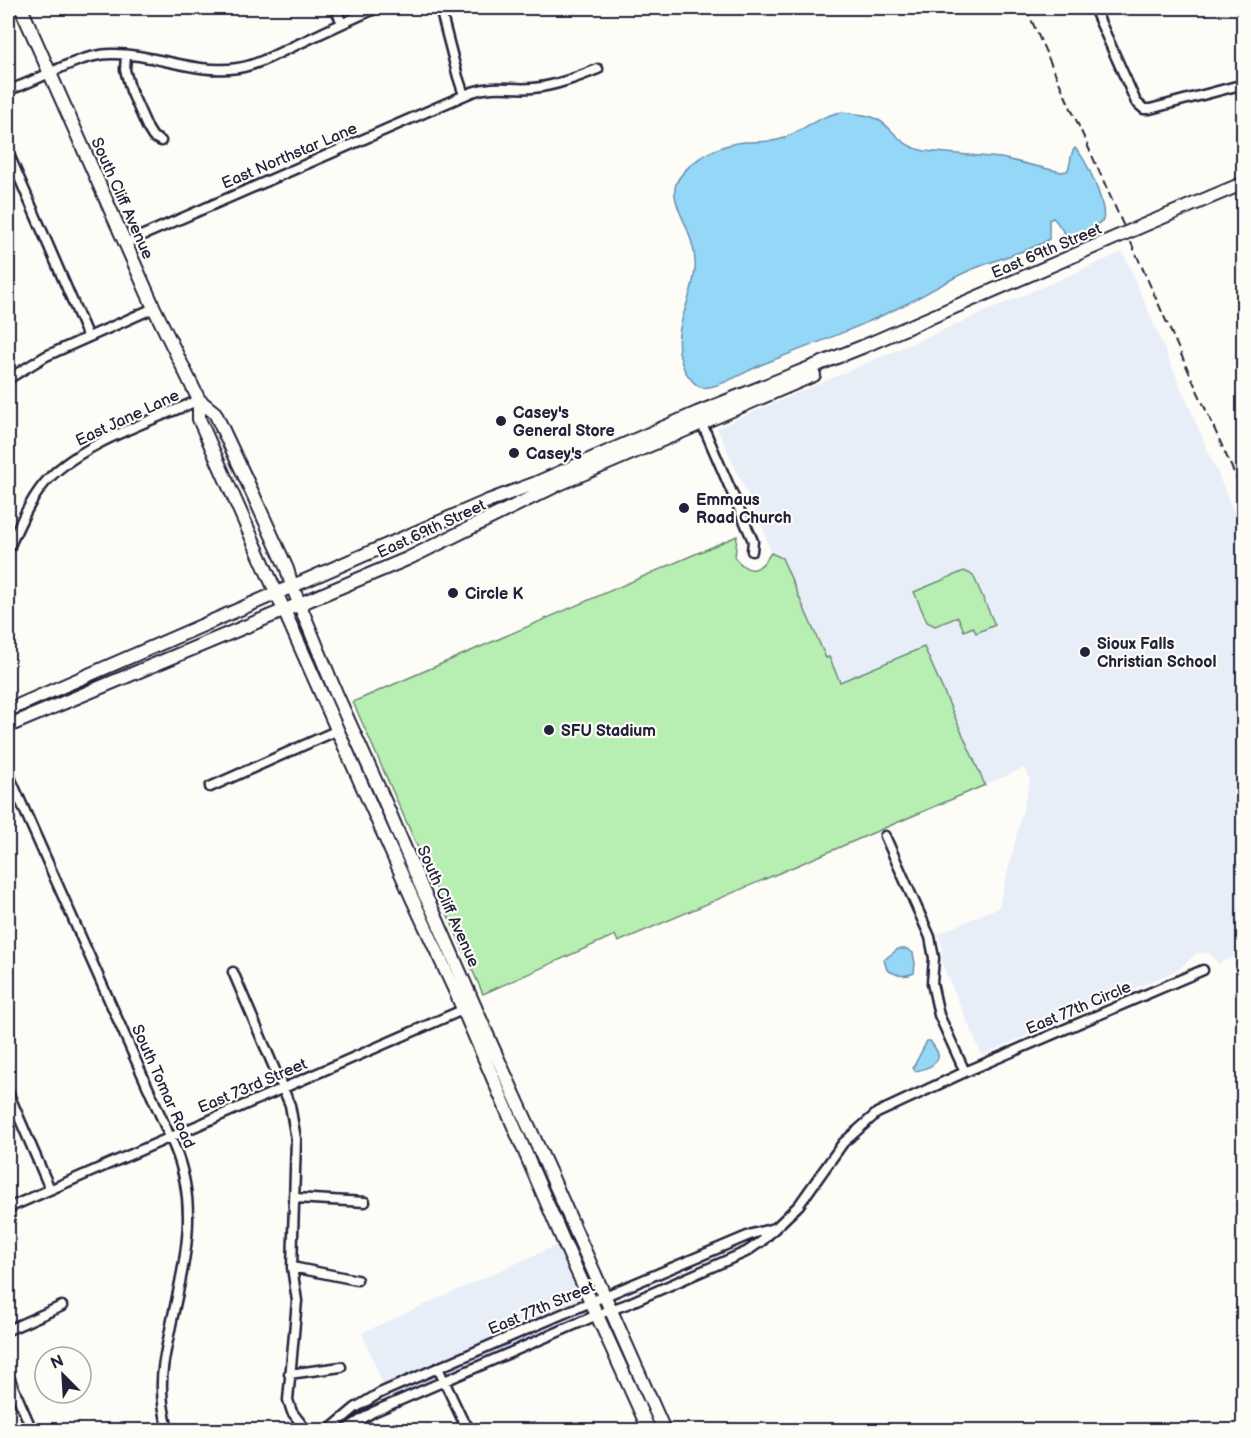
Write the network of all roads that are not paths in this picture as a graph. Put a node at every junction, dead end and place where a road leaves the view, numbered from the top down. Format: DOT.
graph roads {
  1 [pos="21,8"];
  2 [pos="335,8"];
  3 [pos="377,8"];
  4 [pos="441,8"];
  5 [pos="1094,8"];
  6 [pos="342,23"];
  7 [pos="126,55"];
  8 [pos="598,69"];
  9 [pos="50,74"];
  10 [pos="1244,84"];
  11 [pos="8,90"];
  12 [pos="464,95"];
  13 [pos="161,141"];
  14 [pos="8,152"];
  15 [pos="1244,183"];
  16 [pos="125,243"];
  17 [pos="154,308"];
  18 [pos="88,337"];
  19 [pos="8,379"];
  20 [pos="199,400"];
  21 [pos="699,418"];
  22 [pos="8,550"];
  23 [pos="752,551"];
  24 [pos="292,586"];
  25 [pos="276,592"];
  26 [pos="300,605"];
  27 [pos="285,611"];
  28 [pos="8,710"];
  29 [pos="8,726"];
  30 [pos="338,730"];
  31 [pos="8,773"];
  32 [pos="210,787"];
  33 [pos="20,798"];
  34 [pos="8,803"];
  35 [pos="885,836"];
  36 [pos="1203,970"];
  37 [pos="233,972"];
  38 [pos="469,1007"];
  39 [pos="965,1072"];
  40 [pos="283,1088"];
  41 [pos="8,1092"];
  42 [pos="170,1137"];
  43 [pos="50,1189"];
  44 [pos="295,1198"];
  45 [pos="366,1202"];
  46 [pos="8,1208"];
  47 [pos="774,1228"];
  48 [pos="291,1267"];
  49 [pos="357,1280"];
  50 [pos="605,1296"];
  51 [pos="591,1301"];
  52 [pos="62,1306"];
  53 [pos="611,1310"];
  54 [pos="597,1315"];
  55 [pos="8,1330"];
  56 [pos="341,1367"];
  57 [pos="438,1368"];
  58 [pos="8,1374"];
  59 [pos="289,1374"];
  60 [pos="443,1381"];
  61 [pos="33,1431"];
  62 [pos="168,1431"];
  63 [pos="306,1431"];
  64 [pos="329,1431"];
  65 [pos="345,1431"];
  66 [pos="471,1431"];
  67 [pos="649,1431"];
  68 [pos="664,1431"];
  1 -- 9 [label="main road, South Cliff Avenue"];
  2 -- 6 [label="street"];
  3 -- 6 [label="street"];
  4 -- 12 [label="street"];
  5 -- 10 [label="street"];
  6 -- 7 [label="street"];
  7 -- 9 [label="street"];
  7 -- 13 [label="street"];
  8 -- 12 [label="street, East Northstar Lane"];
  9 -- 11 [label="street"];
  9 -- 16 [label="main road, South Cliff Avenue"];
  12 -- 16 [label="street, East Northstar Lane"];
  14 -- 18 [label="street"];
  15 -- 21 [label="main road, East 69th Street, bridge"];
  16 -- 17 [label="main road, South Cliff Avenue"];
  17 -- 18 [label="street"];
  17 -- 20 [label="main road, South Cliff Avenue"];
  18 -- 19 [label="street"];
  20 -- 22 [label="street, East Jane Lane"];
  20 -- 24 [label="main road, South Cliff Avenue"];
  20 -- 25 [label="main road, South Cliff Avenue"];
  21 -- 23 [label="street"];
  21 -- 24 [label="main road, East 69th Street"];
  21 -- 26 [label="main road, East 69th Street"];
  24 -- 25 [label="main road, East 69th Street"];
  24 -- 26 [label="main road, South Cliff Avenue"];
  25 -- 27 [label="main road, South Cliff Avenue"];
  25 -- 28 [label="main road, East 69th Street"];
  26 -- 27 [label="main road, East 69th Street"];
  26 -- 38 [label="main road, South Cliff Avenue"];
  27 -- 29 [label="main road, East 69th Street"];
  27 -- 30 [label="main road, South Cliff Avenue"];
  30 -- 32 [label="street"];
  30 -- 38 [label="main road, South Cliff Avenue"];
  31 -- 33 [label="street, South Tomar Road"];
  33 -- 34 [label="street"];
  33 -- 42 [label="street, South Tomar Road"];
  35 -- 39 [label="street"];
  36 -- 39 [label="street, East 77th Circle"];
  37 -- 40 [label="street"];
  38 -- 40 [label="street, East 73rd Street"];
  38 -- 50 [label="main road, South Cliff Avenue"];
  38 -- 51 [label="main road, South Cliff Avenue"];
  39 -- 47 [label="street, East 77th Street"];
  40 -- 42 [label="street, East 73rd Street"];
  40 -- 44 [label="street"];
  41 -- 43 [label="street"];
  42 -- 43 [label="street, East 73rd Street"];
  42 -- 62 [label="street, South Tomar Road"];
  43 -- 46 [label="street, East 73rd Street"];
  44 -- 45 [label="street"];
  44 -- 48 [label="street"];
  47 -- 50 [label="street, East 77th Street"];
  47 -- 53 [label="street, East 77th Street"];
  48 -- 49 [label="street"];
  48 -- 59 [label="street"];
  50 -- 51 [label="street, East 77th Street"];
  50 -- 53 [label="main road, South Cliff Avenue"];
  51 -- 54 [label="main road, South Cliff Avenue"];
  51 -- 57 [label="street, East 77th Street"];
  52 -- 55 [label="street"];
  53 -- 54 [label="street, East 77th Street"];
  53 -- 68 [label="main road, South Cliff Avenue"];
  54 -- 60 [label="street, East 77th Street"];
  54 -- 67 [label="main road, South Cliff Avenue"];
  56 -- 59 [label="street"];
  57 -- 60 [label="street"];
  57 -- 64 [label="street, East 77th Street"];
  58 -- 61 [label="street"];
  59 -- 63 [label="street"];
  60 -- 65 [label="street, East 77th Street"];
  60 -- 66 [label="street"];
}
